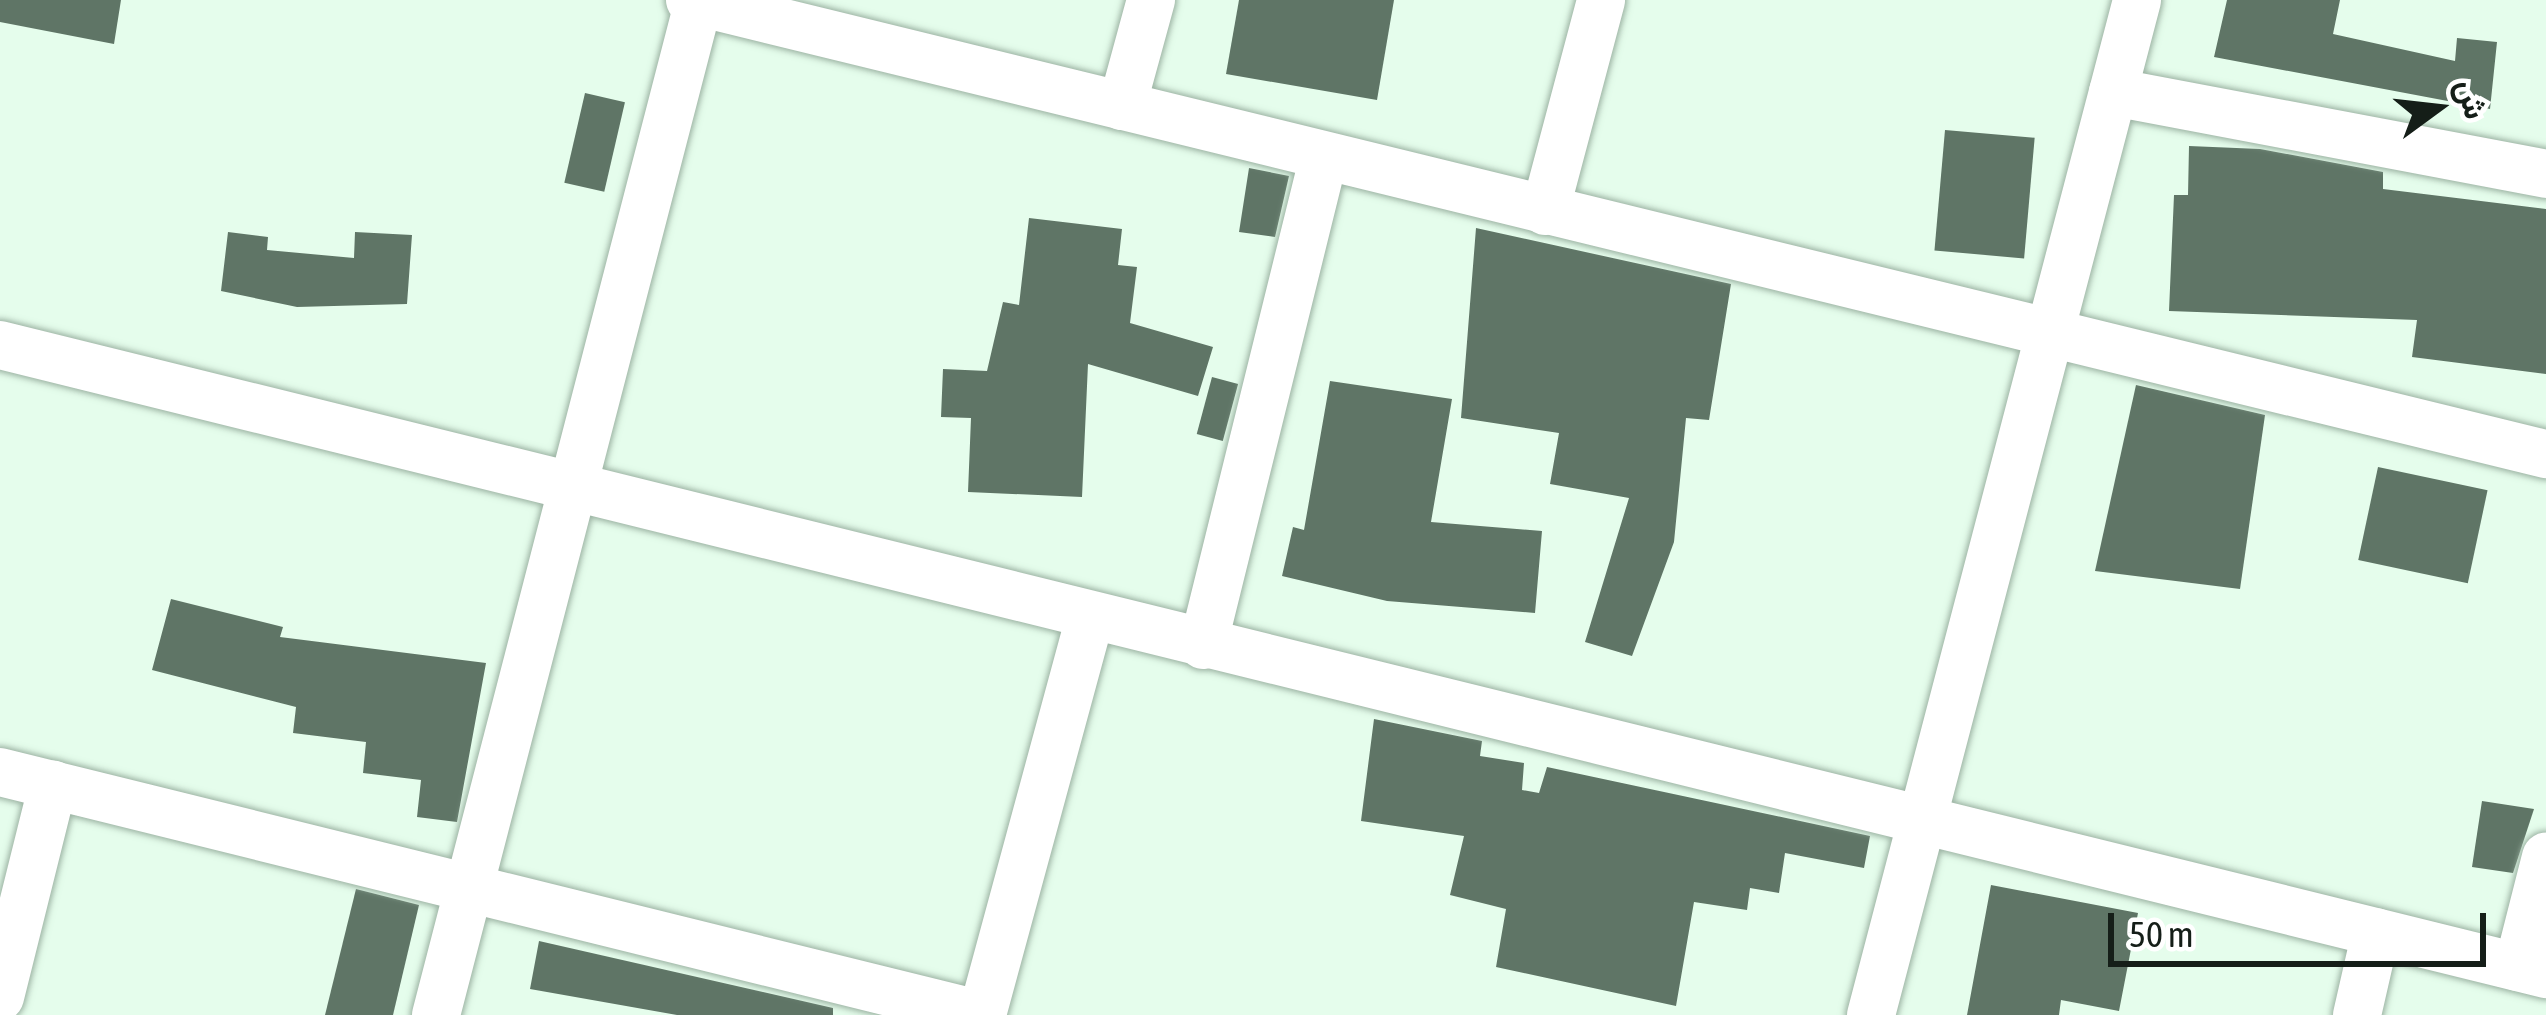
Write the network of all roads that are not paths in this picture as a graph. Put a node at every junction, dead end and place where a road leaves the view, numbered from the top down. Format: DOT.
graph roads {
  1 [pos="1151,0"];
  2 [pos="1601,0"];
  3 [pos="2138,0"];
  4 [pos="696,1"];
  5 [pos="2114,92"];
  6 [pos="1123,106"];
  7 [pos="1324,156"];
  8 [pos="2546,174"];
  9 [pos="1545,211"];
  10 [pos="2049,335"];
  11 [pos="0,344"];
  12 [pos="2546,454"];
  13 [pos="568,491"];
  14 [pos="1090,617"];
  15 [pos="1203,645"];
  16 [pos="0,772"];
  17 [pos="53,785"];
  18 [pos="1922,819"];
  19 [pos="2546,856"];
  20 [pos="468,889"];
  21 [pos="2376,932"];
  22 [pos="2532,971"];
  23 [pos="0,997"];
  24 [pos="869,1002"];
  25 [pos="436,1015"];
  26 [pos="982,1015"];
  27 [pos="1871,1015"];
  28 [pos="2357,1015"];
  1 -- 6 [label="street"];
  2 -- 9 [label="street"];
  3 -- 5 [label="street"];
  4 -- 6 [label="street"];
  4 -- 13 [label="street"];
  5 -- 8 [label="street"];
  5 -- 10 [label="street"];
  6 -- 7 [label="street"];
  7 -- 9 [label="street"];
  7 -- 15 [label="street"];
  9 -- 10 [label="street"];
  10 -- 12 [label="street"];
  10 -- 18 [label="street"];
  11 -- 13 [label="street"];
  13 -- 14 [label="street"];
  13 -- 20 [label="street"];
  14 -- 15 [label="street"];
  14 -- 26 [label="street"];
  15 -- 18 [label="street"];
  16 -- 17 [label="street"];
  17 -- 20 [label="street"];
  17 -- 23 [label="street"];
  18 -- 21 [label="street"];
  18 -- 27 [label="street"];
  19 -- 22 [label="street"];
  20 -- 24 [label="street"];
  20 -- 25 [label="street"];
  21 -- 22 [label="street"];
  21 -- 28 [label="street"];
  24 -- 26 [label="street"];
}
